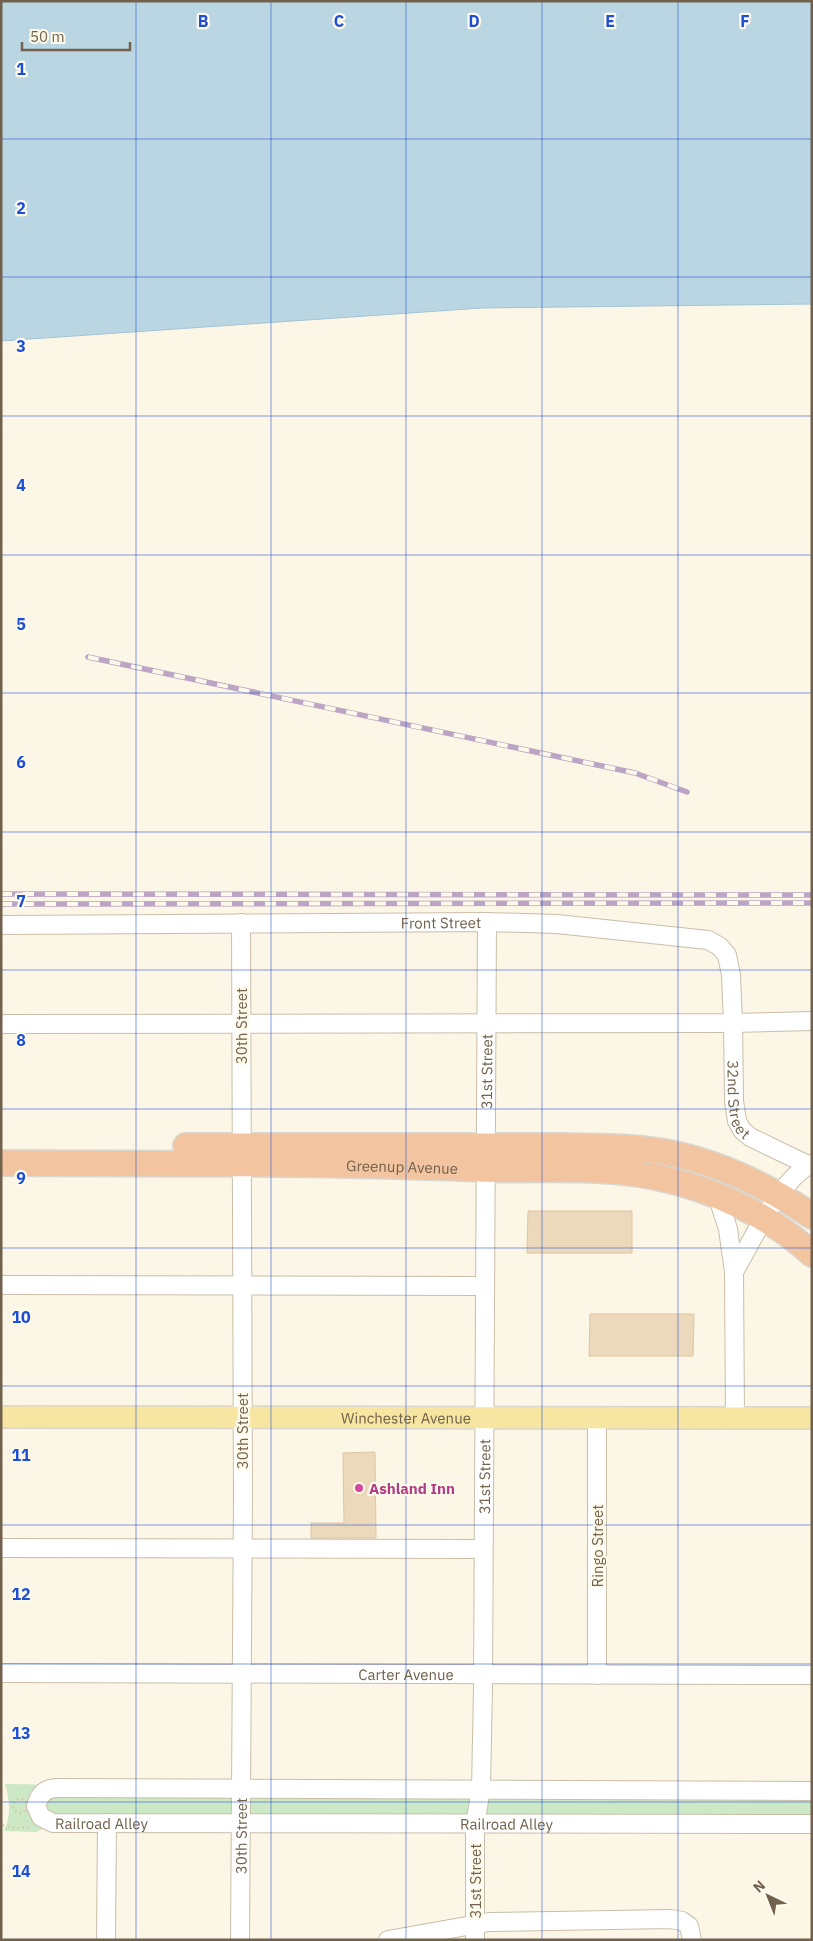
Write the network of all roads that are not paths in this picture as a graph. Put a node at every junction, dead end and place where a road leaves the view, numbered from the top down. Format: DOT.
graph roads {
  1 [pos="487,922"];
  2 [pos="241,923"];
  3 [pos="1,925"];
  4 [pos="812,1021"];
  5 [pos="486,1023"];
  6 [pos="734,1023"];
  7 [pos="1,1024"];
  8 [pos="242,1024"];
  9 [pos="1,1146"];
  10 [pos="241,1155"];
  11 [pos="485,1158"];
  12 [pos="1,1163"];
  13 [pos="810,1165"];
  14 [pos="717,1195"];
  15 [pos="779,1195"];
  16 [pos="812,1216"];
  17 [pos="765,1219"];
  18 [pos="812,1254"];
  19 [pos="734,1272"];
  20 [pos="1,1285"];
  21 [pos="242,1286"];
  22 [pos="485,1286"];
  23 [pos="241,1416"];
  24 [pos="1,1417"];
  25 [pos="483,1417"];
  26 [pos="596,1417"];
  27 [pos="735,1418"];
  28 [pos="812,1418"];
  29 [pos="1,1548"];
  30 [pos="242,1549"];
  31 [pos="482,1549"];
  32 [pos="1,1673"];
  33 [pos="242,1674"];
  34 [pos="483,1674"];
  35 [pos="597,1675"];
  36 [pos="812,1675"];
  37 [pos="240,1788"];
  38 [pos="481,1789"];
  39 [pos="812,1791"];
  40 [pos="107,1824"];
  41 [pos="240,1824"];
  42 [pos="812,1824"];
  43 [pos="475,1825"];
  44 [pos="475,1932"];
  45 [pos="106,1940"];
  46 [pos="240,1940"];
  47 [pos="388,1940"];
  48 [pos="692,1940"];
  1 -- 2 [label="street, Front Street"];
  1 -- 5 [label="street, 31st Street"];
  1 -- 6 [label="street, Front Street"];
  2 -- 3 [label="street, Front Street"];
  2 -- 8 [label="street, 30th Street"];
  4 -- 6 [label="street"];
  5 -- 6 [label="street"];
  5 -- 8 [label="street"];
  5 -- 11 [label="street, 31st Street"];
  6 -- 13 [label="street, 32nd Street"];
  7 -- 8 [label="street"];
  8 -- 10 [label="street, 30th Street"];
  9 -- 10 [label="highway, Greenup Avenue"];
  10 -- 11 [label="highway, Greenup Avenue"];
  10 -- 12 [label="highway, Greenup Avenue"];
  10 -- 21 [label="street, 30th Street"];
  11 -- 14 [label="highway, Greenup Avenue"];
  11 -- 15 [label="highway, Greenup Avenue"];
  11 -- 22 [label="street, 31st Street"];
  13 -- 15 [label="street"];
  14 -- 17 [label="highway, Greenup Avenue"];
  14 -- 19 [label="street"];
  15 -- 16 [label="highway, Greenup Avenue"];
  15 -- 17 [label="street"];
  17 -- 18 [label="highway, Greenup Avenue"];
  17 -- 19 [label="street"];
  19 -- 27 [label="street"];
  20 -- 21 [label="street"];
  21 -- 22 [label="street"];
  21 -- 23 [label="street, 30th Street"];
  22 -- 25 [label="street, 31st Street"];
  23 -- 24 [label="main road, Winchester Avenue"];
  23 -- 25 [label="main road, Winchester Avenue"];
  23 -- 30 [label="street, 30th Street"];
  25 -- 26 [label="main road, Winchester Avenue"];
  25 -- 31 [label="street, 31st Street"];
  26 -- 27 [label="main road, Winchester Avenue"];
  26 -- 35 [label="street, Ringo Street"];
  27 -- 28 [label="main road, Winchester Avenue"];
  29 -- 30 [label="street"];
  30 -- 31 [label="street"];
  30 -- 33 [label="street, 30th Street"];
  31 -- 34 [label="street, 31st Street"];
  32 -- 33 [label="street, Carter Avenue"];
  33 -- 34 [label="street, Carter Avenue"];
  33 -- 37 [label="street, 30th Street"];
  34 -- 35 [label="street, Carter Avenue"];
  34 -- 38 [label="street, 31st Street"];
  35 -- 36 [label="street, Carter Avenue"];
  37 -- 38 [label="street, Railroad Alley"];
  37 -- 40 [label="street, Railroad Alley"];
  37 -- 41 [label="street, 30th Street"];
  38 -- 39 [label="street, Railroad Alley"];
  38 -- 43 [label="street, 31st Street"];
  40 -- 41 [label="street, Railroad Alley"];
  40 -- 45 [label="street"];
  41 -- 43 [label="street, Railroad Alley"];
  41 -- 46 [label="street, 30th Street"];
  42 -- 43 [label="street, Railroad Alley"];
  43 -- 44 [label="street, 31st Street"];
  44 -- 47 [label="street"];
  44 -- 48 [label="street"];
}
